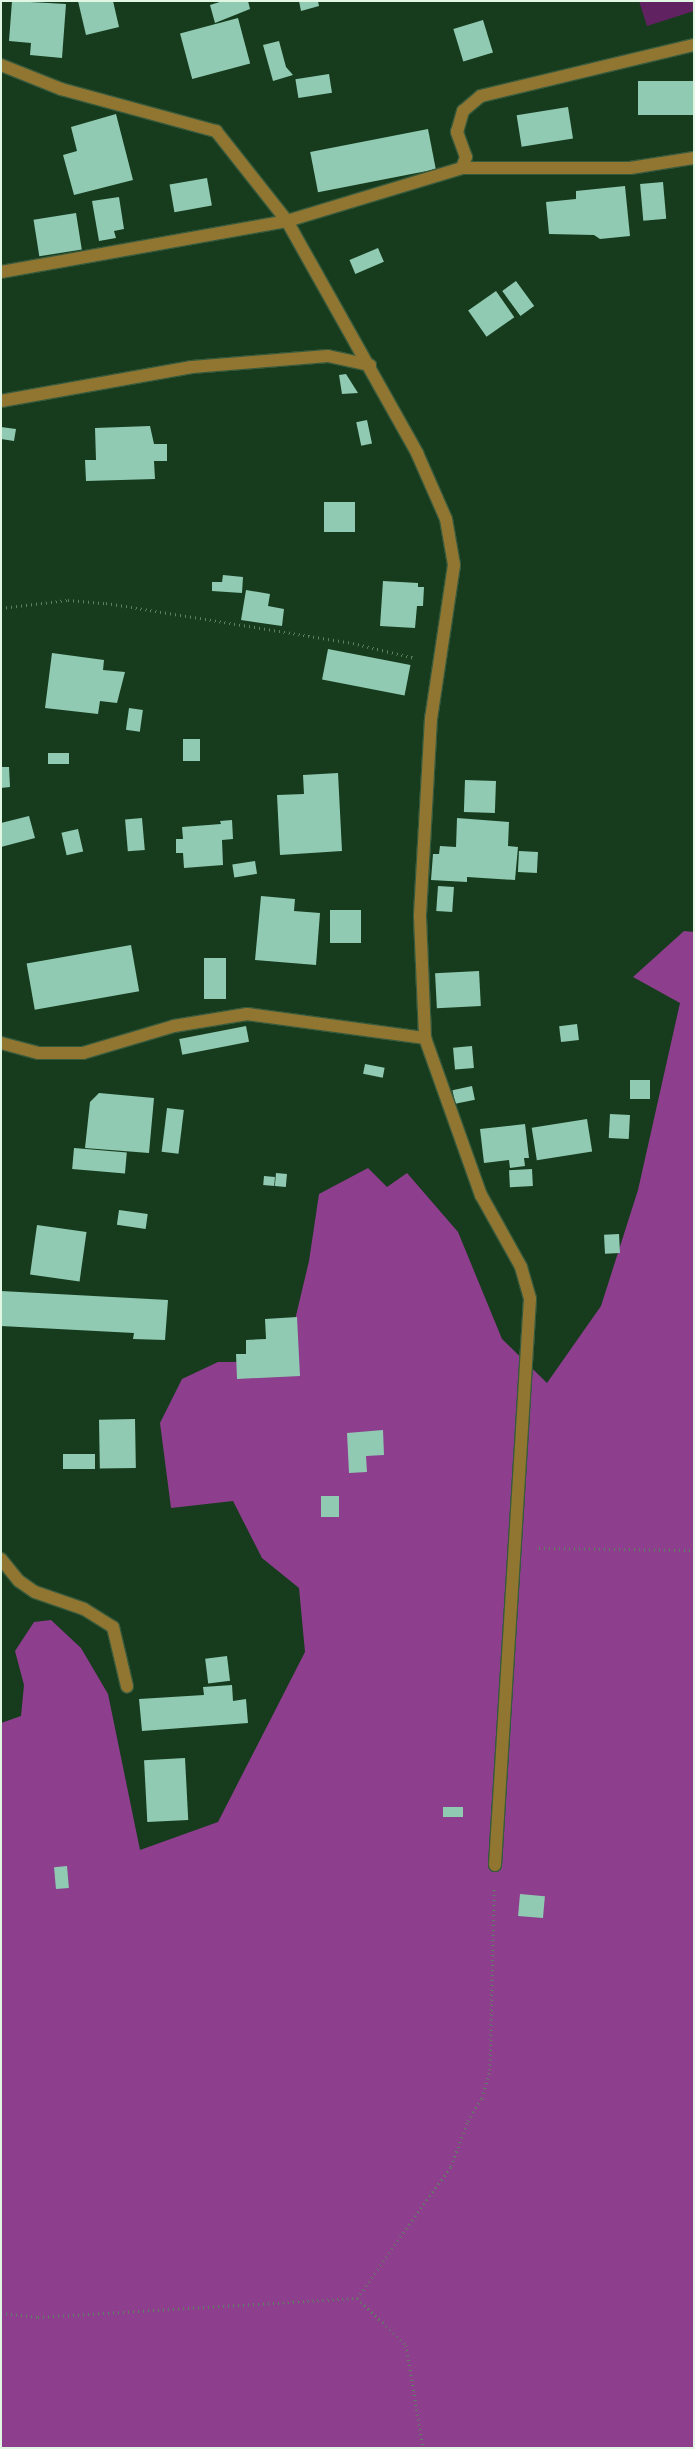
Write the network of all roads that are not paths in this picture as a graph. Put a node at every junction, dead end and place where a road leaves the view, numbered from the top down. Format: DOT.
graph roads {
  1 [pos="694,45"];
  2 [pos="1,65"];
  3 [pos="694,158"];
  4 [pos="462,168"];
  5 [pos="287,221"];
  6 [pos="1,272"];
  7 [pos="370,366"];
  8 [pos="1,401"];
  9 [pos="425,1038"];
  10 [pos="1,1044"];
  11 [pos="1,1559"];
  12 [pos="127,1686"];
  13 [pos="495,1865"];
  1 -- 4 [label="lane"];
  2 -- 5 [label="lane"];
  3 -- 4 [label="lane"];
  4 -- 5 [label="lane"];
  5 -- 6 [label="lane"];
  5 -- 7 [label="lane"];
  7 -- 8 [label="lane"];
  7 -- 9 [label="lane"];
  9 -- 10 [label="lane"];
  9 -- 13 [label="lane"];
  11 -- 12 [label="lane"];
}
